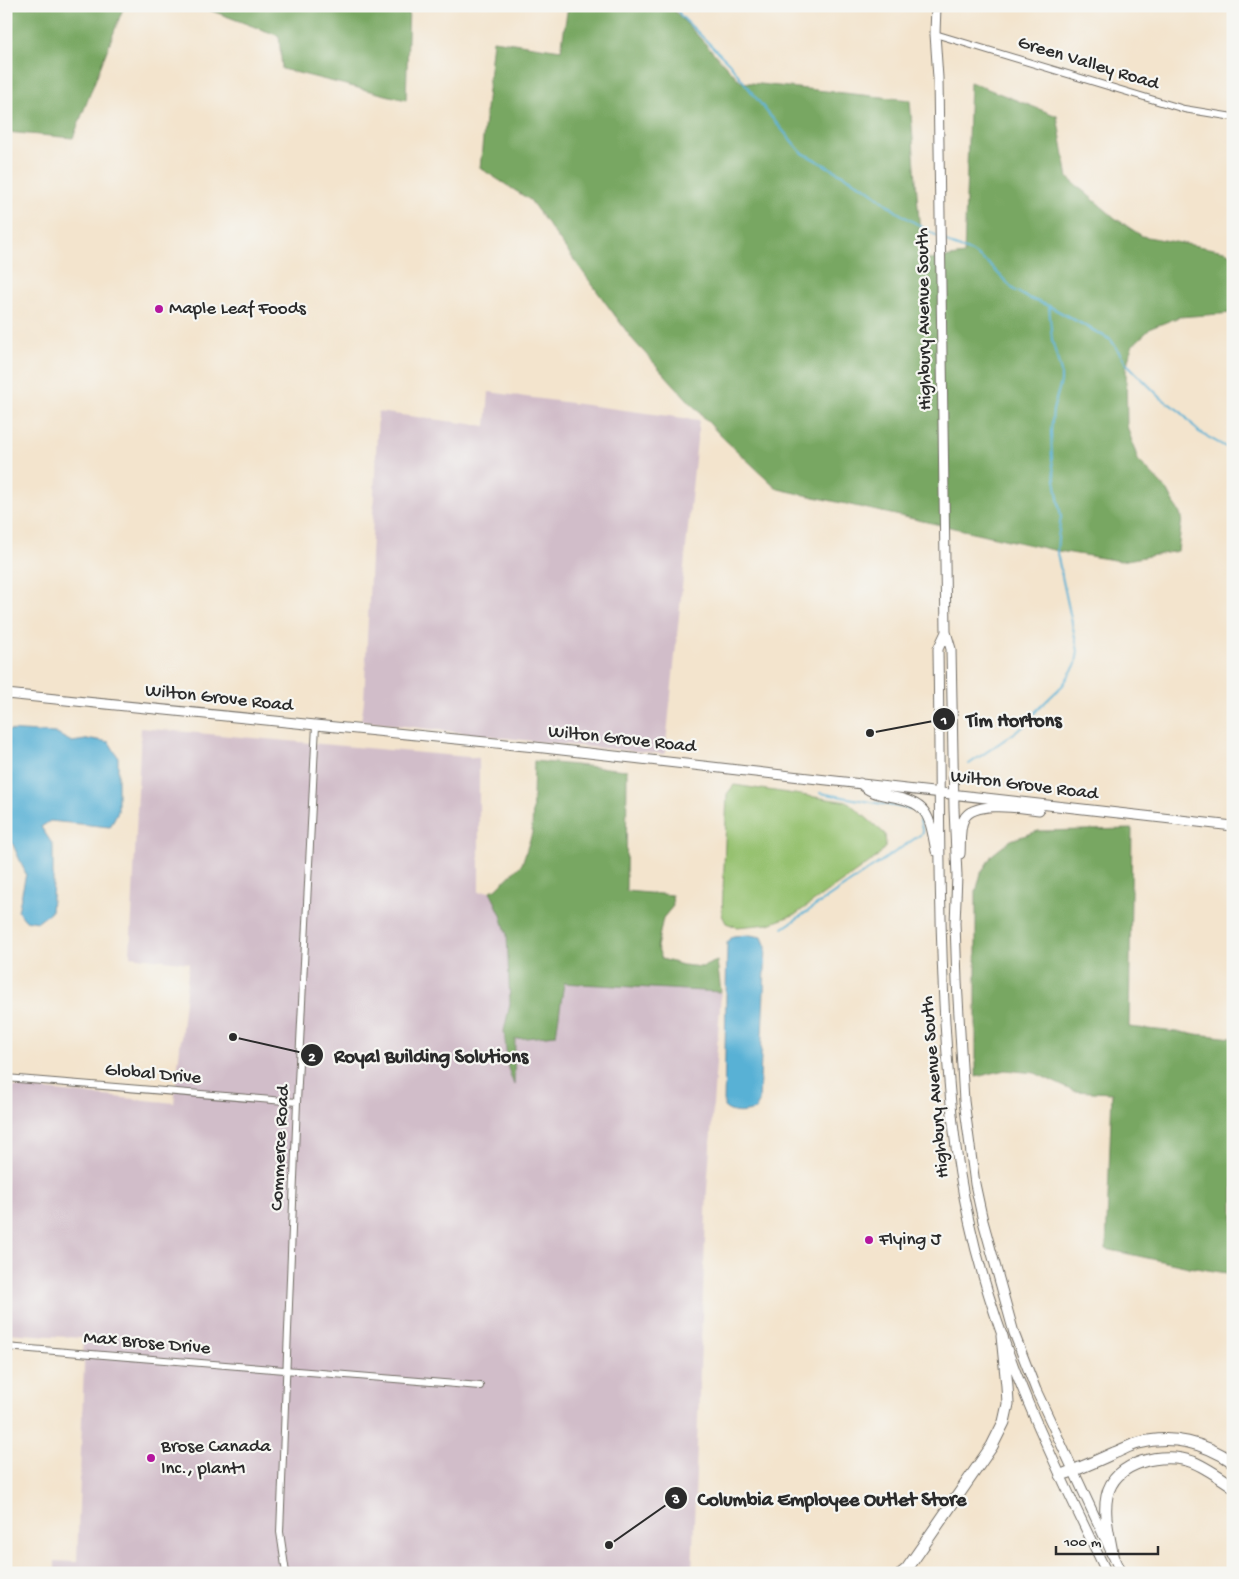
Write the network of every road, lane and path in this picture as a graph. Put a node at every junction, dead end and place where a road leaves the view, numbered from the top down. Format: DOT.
graph roads {
  1 [pos="936,6"];
  2 [pos="935,34"];
  3 [pos="1233,117"];
  4 [pos="946,632"];
  5 [pos="6,694"];
  6 [pos="316,725"];
  7 [pos="860,783"];
  8 [pos="940,792"];
  9 [pos="954,794"];
  10 [pos="1085,810"];
  11 [pos="1233,826"];
  12 [pos="940,876"];
  13 [pos="957,876"];
  14 [pos="6,1078"];
  15 [pos="297,1102"];
  16 [pos="1002,1336"];
  17 [pos="6,1347"];
  18 [pos="286,1371"];
  19 [pos="480,1386"];
  20 [pos="1233,1462"];
  21 [pos="1074,1471"];
  22 [pos="1061,1475"];
  23 [pos="1233,1486"];
  24 [pos="1112,1553"];
  25 [pos="286,1573"];
  26 [pos="902,1573"];
  27 [pos="1107,1573"];
  28 [pos="1121,1573"];
  1 -- 2 [label="main road, Highbury Avenue South"];
  2 -- 3 [label="street, Green Valley Road"];
  2 -- 4 [label="main road, Highbury Avenue South"];
  4 -- 8 [label="main road, Highbury Avenue South"];
  4 -- 9 [label="main road, Highbury Avenue South"];
  5 -- 6 [label="main road, Wilton Grove Road"];
  6 -- 7 [label="main road, Wilton Grove Road"];
  6 -- 15 [label="street, Commerce Road"];
  7 -- 8 [label="main road, Wilton Grove Road"];
  7 -- 12 [label="main road"];
  8 -- 9 [label="main road, Wilton Grove Road"];
  8 -- 12 [label="main road, Highbury Avenue South"];
  9 -- 10 [label="main road, Wilton Grove Road"];
  9 -- 13 [label="main road, Highbury Avenue South"];
  10 -- 11 [label="main road, Wilton Grove Road"];
  10 -- 13 [label="main road"];
  12 -- 16 [label="main road, Highbury Avenue South"];
  13 -- 21 [label="main road, Highbury Avenue South"];
  14 -- 15 [label="street, Global Drive"];
  15 -- 18 [label="street, Commerce Road"];
  16 -- 22 [label="main road, Highbury Avenue South"];
  16 -- 26 [label="highway"];
  17 -- 18 [label="street, Max Brose Drive"];
  18 -- 19 [label="street, Max Brose Drive"];
  18 -- 25 [label="street, Commerce Road"];
  20 -- 21 [label="highway"];
  21 -- 22 [label="highway"];
  21 -- 24 [label="main road, Highbury Avenue South"];
  22 -- 27 [label="main road, Highbury Avenue South"];
  23 -- 24 [label="highway"];
  24 -- 28 [label="main road, Highbury Avenue South"];
}
